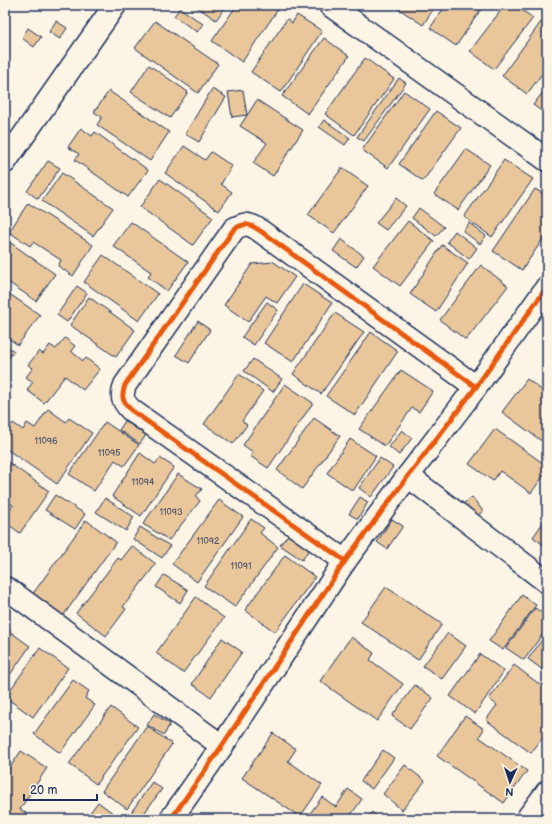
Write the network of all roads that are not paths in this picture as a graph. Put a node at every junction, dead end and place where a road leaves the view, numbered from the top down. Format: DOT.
graph roads {
  1 [pos="115,5"];
  2 [pos="330,5"];
  3 [pos="547,160"];
  4 [pos="5,162"];
  5 [pos="547,286"];
  6 [pos="476,387"];
  7 [pos="408,476"];
  8 [pos="345,561"];
  9 [pos="547,582"];
  10 [pos="5,588"];
  11 [pos="222,746"];
  12 [pos="547,792"];
  13 [pos="171,819"];
  14 [pos="527,819"];
  1 -- 4 [label="street"];
  2 -- 3 [label="street"];
  5 -- 6 [label="street"];
  6 -- 7 [label="street"];
  6 -- 8 [label="street"];
  7 -- 8 [label="street"];
  7 -- 9 [label="street"];
  8 -- 11 [label="street"];
  10 -- 11 [label="street"];
  11 -- 13 [label="street"];
  12 -- 14 [label="street"];
}
